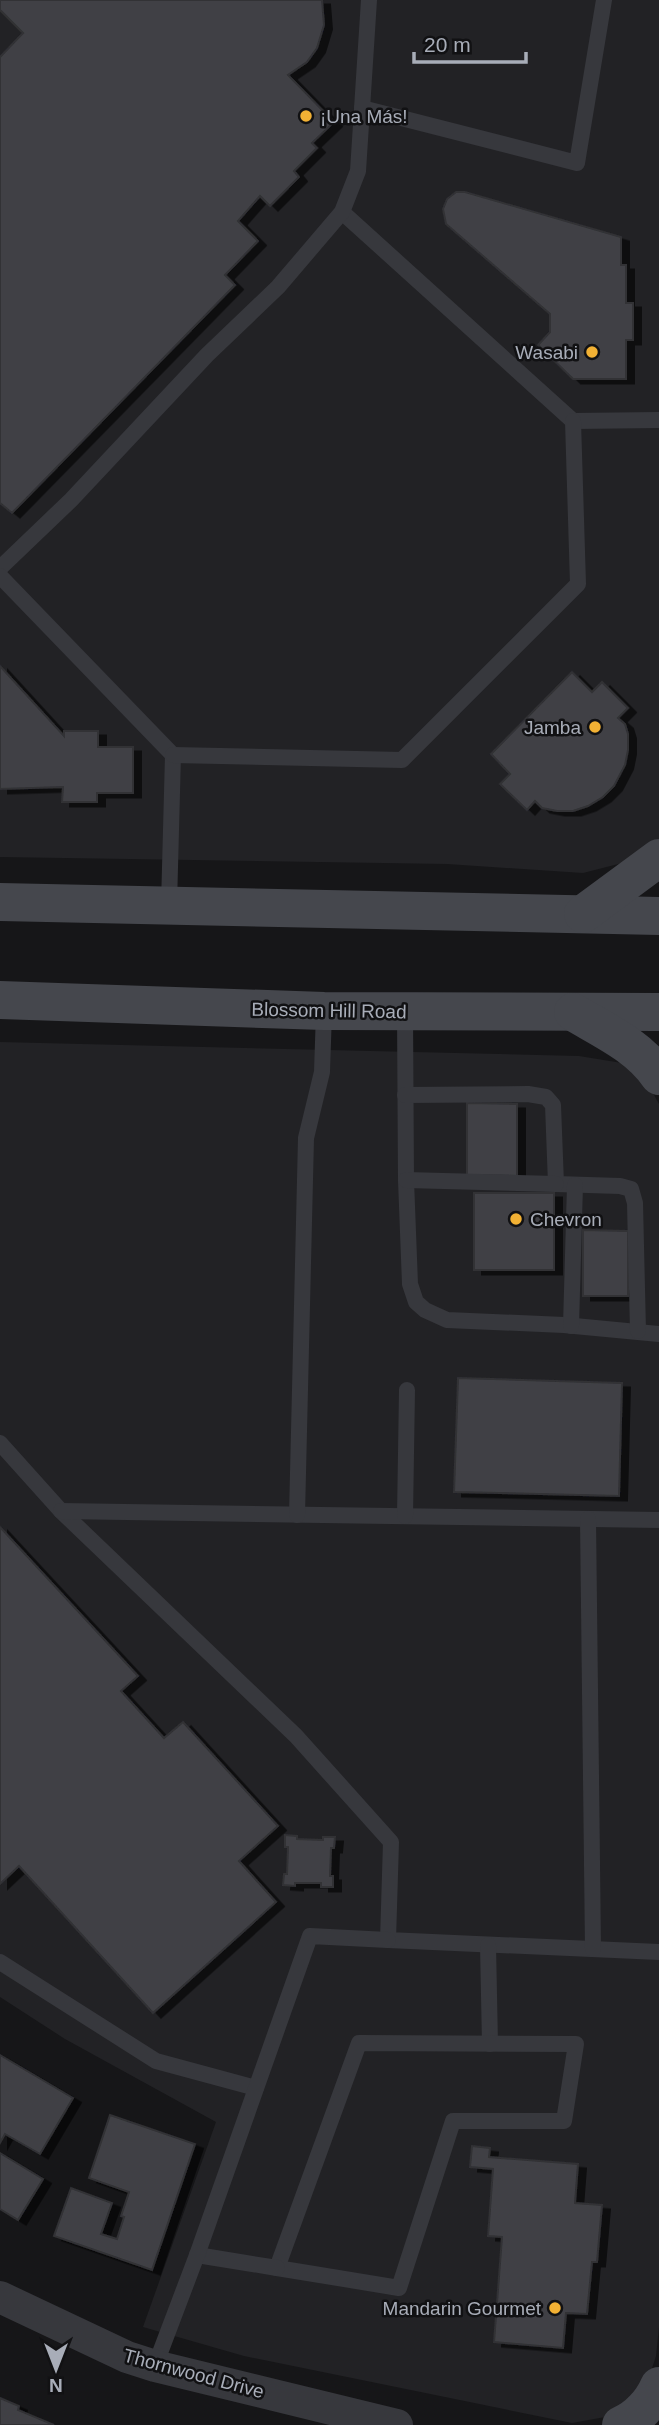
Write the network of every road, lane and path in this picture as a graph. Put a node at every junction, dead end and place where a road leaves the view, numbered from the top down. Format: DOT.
graph roads {
  1 [pos="369,0"];
  2 [pos="604,0"];
  3 [pos="362,108"];
  4 [pos="342,212"];
  5 [pos="573,421"];
  6 [pos="659,421"];
  7 [pos="0,568"];
  8 [pos="0,576"];
  9 [pos="173,755"];
  10 [pos="659,859"];
  11 [pos="0,902"];
  12 [pos="169,905"];
  13 [pos="583,914"];
  14 [pos="659,916"];
  15 [pos="0,1000"];
  16 [pos="324,1011"];
  17 [pos="405,1011"];
  18 [pos="571,1011"];
  19 [pos="659,1012"];
  20 [pos="659,1076"];
  21 [pos="405,1096"];
  22 [pos="406,1180"];
  23 [pos="556,1184"];
  24 [pos="575,1185"];
  25 [pos="571,1326"];
  26 [pos="638,1331"];
  27 [pos="659,1334"];
  28 [pos="407,1390"];
  29 [pos="0,1443"];
  30 [pos="61,1511"];
  31 [pos="297,1515"];
  32 [pos="405,1516"];
  33 [pos="588,1519"];
  34 [pos="659,1520"];
  35 [pos="388,1940"];
  36 [pos="488,1945"];
  37 [pos="593,1950"];
  38 [pos="659,1952"];
  39 [pos="0,1962"];
  40 [pos="489,2044"];
  41 [pos="256,2088"];
  42 [pos="197,2255"];
  43 [pos="277,2268"];
  44 [pos="0,2297"];
  45 [pos="155,2366"];
  46 [pos="659,2386"];
  47 [pos="397,2425"];
  48 [pos="621,2425"];
  1 -- 3 [label="lane"];
  2 -- 3 [label="lane"];
  3 -- 4 [label="lane"];
  4 -- 5 [label="lane"];
  4 -- 7 [label="lane"];
  5 -- 6 [label="lane"];
  5 -- 9 [label="lane"];
  8 -- 9 [label="lane"];
  9 -- 12 [label="lane"];
  10 -- 13 [label="main road"];
  11 -- 12 [label="main road"];
  12 -- 13 [label="main road"];
  13 -- 14 [label="main road"];
  15 -- 16 [label="main road, Blossom Hill Road"];
  16 -- 17 [label="main road, Blossom Hill Road"];
  16 -- 31 [label="lane"];
  17 -- 18 [label="main road, Blossom Hill Road"];
  17 -- 21 [label="lane"];
  18 -- 19 [label="main road, Blossom Hill Road"];
  18 -- 20 [label="main road"];
  21 -- 22 [label="lane"];
  21 -- 23 [label="lane"];
  22 -- 23 [label="lane"];
  22 -- 25 [label="lane"];
  23 -- 24 [label="lane"];
  24 -- 25 [label="lane"];
  24 -- 26 [label="lane"];
  25 -- 26 [label="lane"];
  26 -- 27 [label="lane"];
  28 -- 32 [label="lane"];
  29 -- 30 [label="lane"];
  30 -- 31 [label="lane"];
  30 -- 35 [label="lane"];
  31 -- 32 [label="lane"];
  32 -- 33 [label="lane"];
  33 -- 34 [label="lane"];
  33 -- 37 [label="lane"];
  35 -- 36 [label="lane"];
  35 -- 41 [label="lane"];
  36 -- 37 [label="lane"];
  36 -- 40 [label="lane"];
  37 -- 38 [label="lane"];
  39 -- 41 [label="lane"];
  40 -- 43 [label="lane"];
  40 -- 43 [label="lane"];
  41 -- 42 [label="lane"];
  42 -- 43 [label="lane"];
  42 -- 45 [label="lane"];
  44 -- 45 [label="street, Thornwood Drive"];
  45 -- 47 [label="street, Thornwood Drive"];
  46 -- 48 [label="main road"];
}
